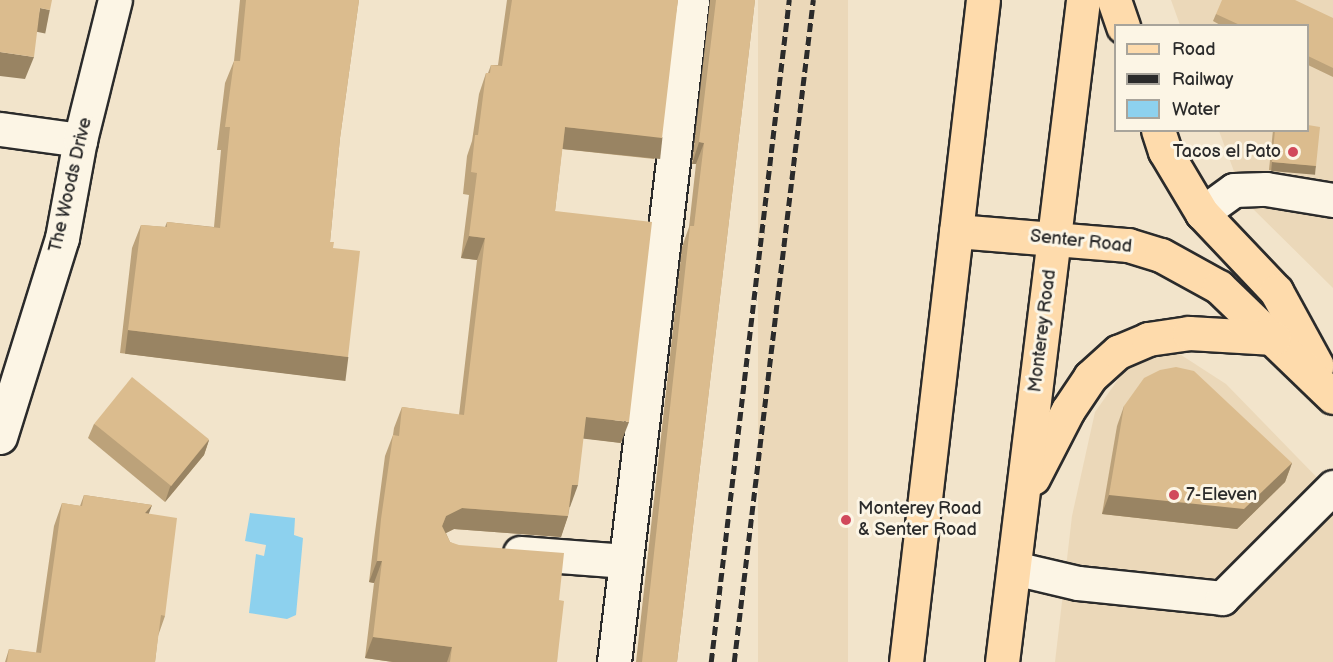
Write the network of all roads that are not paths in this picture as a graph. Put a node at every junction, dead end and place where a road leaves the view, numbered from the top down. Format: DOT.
graph roads {
  1 [pos="115,0"];
  2 [pos="692,0"];
  3 [pos="983,0"];
  4 [pos="1083,0"];
  5 [pos="1114,0"];
  6 [pos="1122,24"];
  7 [pos="0,129"];
  8 [pos="1159,132"];
  9 [pos="80,140"];
  10 [pos="1333,200"];
  11 [pos="1202,213"];
  12 [pos="956,231"];
  13 [pos="1054,239"];
  14 [pos="1274,338"];
  15 [pos="1333,395"];
  16 [pos="0,436"];
  17 [pos="1333,488"];
  18 [pos="1023,496"];
  19 [pos="488,551"];
  20 [pos="626,561"];
  21 [pos="1014,568"];
  22 [pos="614,662"];
  23 [pos="906,662"];
  24 [pos="1002,662"];
  1 -- 9 [label="lane, The Woods Drive"];
  2 -- 20 [label="lane"];
  3 -- 12 [label="main road"];
  4 -- 13 [label="main road, Monterey Road"];
  5 -- 6 [label="main road"];
  7 -- 9 [label="lane"];
  8 -- 11 [label="main road"];
  9 -- 16 [label="lane, The Woods Drive"];
  10 -- 11 [label="lane"];
  11 -- 15 [label="main road"];
  12 -- 13 [label="main road, Senter Road"];
  12 -- 23 [label="main road"];
  13 -- 14 [label="main road, Senter Road"];
  13 -- 18 [label="main road, Monterey Road"];
  14 -- 15 [label="main road, Senter Road"];
  14 -- 18 [label="main road"];
  17 -- 21 [label="lane"];
  18 -- 21 [label="main road, Monterey Road"];
  19 -- 20 [label="lane"];
  20 -- 22 [label="lane"];
  21 -- 24 [label="main road, Monterey Road"];
}
